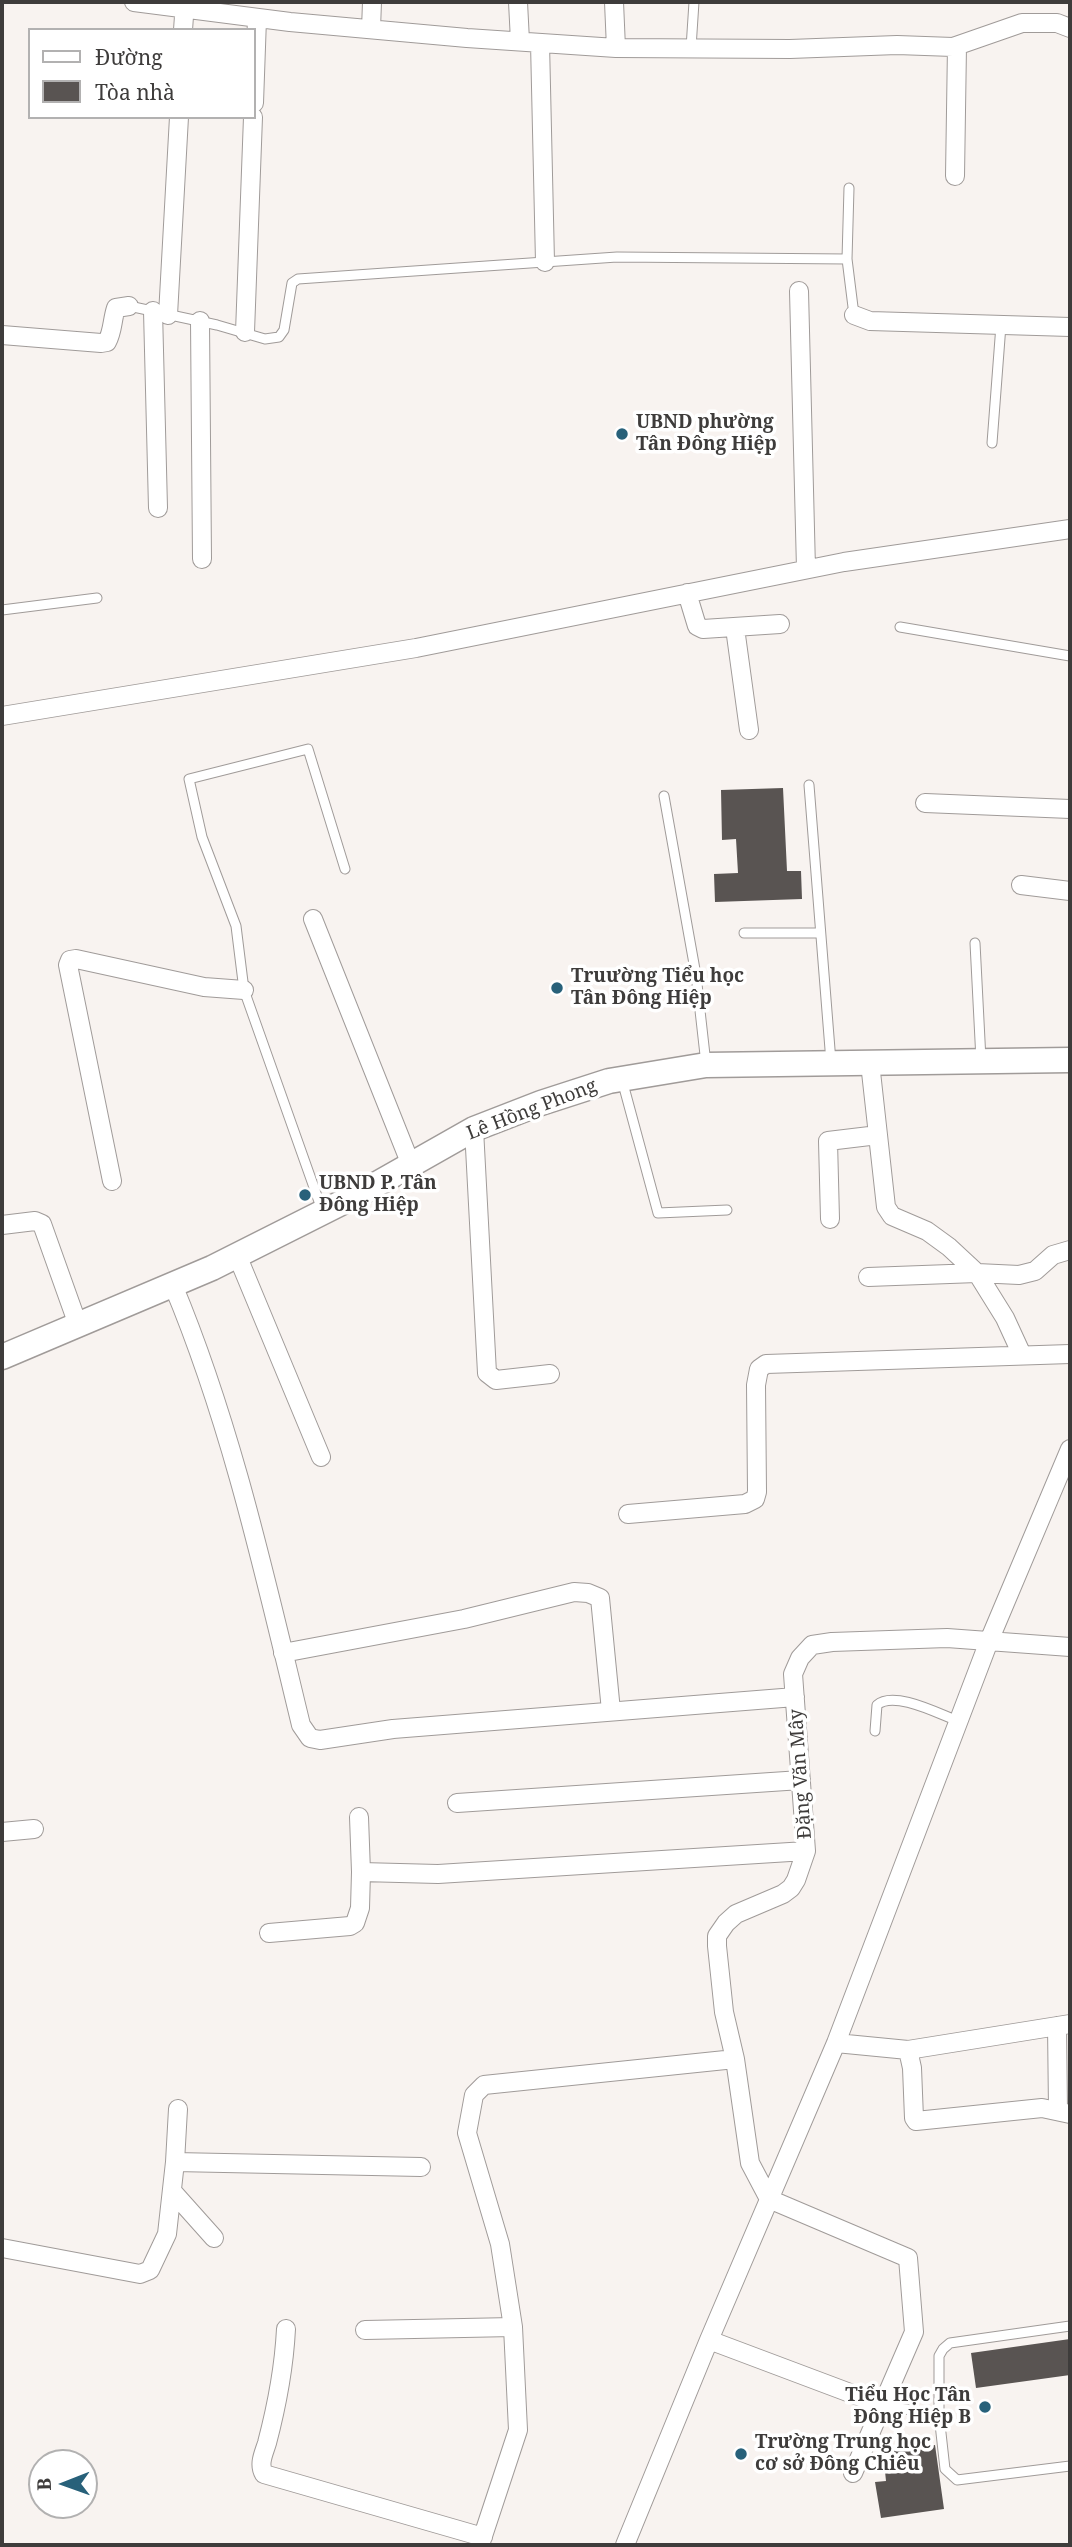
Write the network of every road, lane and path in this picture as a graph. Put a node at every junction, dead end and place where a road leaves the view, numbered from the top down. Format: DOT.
graph roads {
  1 [pos="139,2"];
  2 [pos="372,2"];
  3 [pos="518,2"];
  4 [pos="614,2"];
  5 [pos="694,2"];
  6 [pos="185,6"];
  7 [pos="257,19"];
  8 [pos="183,28"];
  9 [pos="1070,28"];
  10 [pos="371,29"];
  11 [pos="520,41"];
  12 [pos="540,43"];
  13 [pos="957,46"];
  14 [pos="256,47"];
  15 [pos="616,48"];
  16 [pos="691,48"];
  17 [pos="179,119"];
  18 [pos="253,119"];
  19 [pos="955,176"];
  20 [pos="849,188"];
  21 [pos="847,259"];
  22 [pos="545,262"];
  23 [pos="799,291"];
  24 [pos="129,306"];
  25 [pos="160,313"];
  26 [pos="854,315"];
  27 [pos="200,321"];
  28 [pos="1001,325"];
  29 [pos="1070,327"];
  30 [pos="245,332"];
  31 [pos="2,335"];
  32 [pos="992,443"];
  33 [pos="158,508"];
  34 [pos="1070,529"];
  35 [pos="202,559"];
  36 [pos="806,569"];
  37 [pos="687,593"];
  38 [pos="97,598"];
  39 [pos="2,610"];
  40 [pos="780,624"];
  41 [pos="900,627"];
  42 [pos="735,628"];
  43 [pos="1070,656"];
  44 [pos="2,716"];
  45 [pos="749,730"];
  46 [pos="809,785"];
  47 [pos="664,796"];
  48 [pos="925,803"];
  49 [pos="1070,809"];
  50 [pos="345,869"];
  51 [pos="1021,885"];
  52 [pos="1070,891"];
  53 [pos="313,919"];
  54 [pos="744,933"];
  55 [pos="819,933"];
  56 [pos="975,943"];
  57 [pos="244,990"];
  58 [pos="1070,1060"];
  59 [pos="981,1062"];
  60 [pos="831,1063"];
  61 [pos="870,1063"];
  62 [pos="706,1065"];
  63 [pos="622,1078"];
  64 [pos="474,1129"];
  65 [pos="877,1135"];
  66 [pos="411,1165"];
  67 [pos="112,1181"];
  68 [pos="727,1210"];
  69 [pos="323,1212"];
  70 [pos="830,1219"];
  71 [pos="2,1225"];
  72 [pos="1070,1250"];
  73 [pos="237,1255"];
  74 [pos="977,1273"];
  75 [pos="867,1276"];
  76 [pos="173,1284"];
  77 [pos="78,1325"];
  78 [pos="1070,1354"];
  79 [pos="1022,1355"];
  80 [pos="2,1357"];
  81 [pos="550,1374"];
  82 [pos="1070,1449"];
  83 [pos="321,1457"];
  84 [pos="628,1514"];
  85 [pos="989,1641"];
  86 [pos="1070,1647"];
  87 [pos="284,1653"];
  88 [pos="795,1697"];
  89 [pos="611,1712"];
  90 [pos="958,1721"];
  91 [pos="875,1731"];
  92 [pos="801,1780"];
  93 [pos="457,1803"];
  94 [pos="359,1817"];
  95 [pos="34,1829"];
  96 [pos="2,1832"];
  97 [pos="806,1851"];
  98 [pos="361,1872"];
  99 [pos="269,1933"];
  100 [pos="1063,2025"];
  101 [pos="836,2043"];
  102 [pos="908,2050"];
  103 [pos="735,2059"];
  104 [pos="178,2109"];
  105 [pos="1064,2112"];
  106 [pos="175,2162"];
  107 [pos="421,2167"];
  108 [pos="172,2191"];
  109 [pos="769,2199"];
  110 [pos="214,2238"];
  111 [pos="2,2248"];
  112 [pos="1070,2326"];
  113 [pos="513,2327"];
  114 [pos="286,2329"];
  115 [pos="365,2330"];
  116 [pos="709,2340"];
  117 [pos="882,2405"];
  118 [pos="939,2415"];
  119 [pos="1070,2466"];
  120 [pos="853,2473"];
  121 [pos="482,2541"];
  122 [pos="625,2545"];
  1 -- 6 [label="street"];
  2 -- 10 [label="street"];
  3 -- 11 [label="street"];
  4 -- 15 [label="street"];
  5 -- 16 [label="lane"];
  6 -- 7 [label="street"];
  6 -- 8 [label="street"];
  7 -- 10 [label="street"];
  7 -- 14 [label="street"];
  9 -- 13 [label="street"];
  10 -- 11 [label="street"];
  11 -- 12 [label="street"];
  12 -- 15 [label="street"];
  12 -- 22 [label="street"];
  13 -- 16 [label="street"];
  13 -- 19 [label="street"];
  15 -- 16 [label="street"];
  17 -- 25 [label="street"];
  18 -- 30 [label="street"];
  20 -- 21 [label="lane"];
  21 -- 22 [label="lane"];
  21 -- 26 [label="lane"];
  22 -- 30 [label="lane"];
  23 -- 36 [label="street"];
  24 -- 25 [label="lane"];
  24 -- 31 [label="street"];
  25 -- 27 [label="lane"];
  25 -- 33 [label="street"];
  26 -- 28 [label="street"];
  27 -- 30 [label="lane"];
  27 -- 35 [label="street"];
  28 -- 29 [label="street"];
  28 -- 32 [label="lane"];
  34 -- 36 [label="street"];
  36 -- 37 [label="street"];
  37 -- 42 [label="street"];
  37 -- 44 [label="street"];
  38 -- 39 [label="lane"];
  40 -- 42 [label="street"];
  41 -- 43 [label="lane"];
  42 -- 45 [label="street"];
  46 -- 55 [label="lane"];
  47 -- 62 [label="lane"];
  48 -- 49 [label="street"];
  50 -- 57 [label="lane"];
  51 -- 52 [label="street"];
  53 -- 66 [label="street"];
  54 -- 55 [label="lane"];
  55 -- 60 [label="lane"];
  56 -- 59 [label="lane"];
  57 -- 67 [label="street"];
  57 -- 69 [label="lane"];
  58 -- 59 [label="main road, Lê Hồng Phong"];
  59 -- 61 [label="main road, Lê Hồng Phong"];
  60 -- 61 [label="main road, Lê Hồng Phong"];
  60 -- 62 [label="main road, Lê Hồng Phong"];
  61 -- 65 [label="street"];
  62 -- 63 [label="main road, Lê Hồng Phong"];
  63 -- 64 [label="main road, Lê Hồng Phong"];
  63 -- 68 [label="lane"];
  64 -- 66 [label="main road, Lê Hồng Phong"];
  64 -- 81 [label="street"];
  65 -- 70 [label="street"];
  65 -- 74 [label="street"];
  66 -- 69 [label="main road, Lê Hồng Phong"];
  69 -- 73 [label="main road, Lê Hồng Phong"];
  71 -- 77 [label="street"];
  72 -- 74 [label="street"];
  73 -- 76 [label="main road, Lê Hồng Phong"];
  73 -- 83 [label="street"];
  74 -- 75 [label="street"];
  74 -- 79 [label="street"];
  76 -- 77 [label="main road, Lê Hồng Phong"];
  76 -- 87 [label="street"];
  77 -- 80 [label="main road, Lê Hồng Phong"];
  78 -- 79 [label="street"];
  79 -- 84 [label="street"];
  82 -- 85 [label="street"];
  85 -- 86 [label="street, Đặng Văn Mây"];
  85 -- 88 [label="street, Đặng Văn Mây"];
  85 -- 90 [label="street"];
  87 -- 89 [label="street"];
  87 -- 89 [label="street"];
  88 -- 89 [label="street"];
  88 -- 92 [label="street, Đặng Văn Mây"];
  90 -- 91 [label="lane"];
  90 -- 101 [label="street"];
  92 -- 93 [label="street"];
  92 -- 97 [label="street, Đặng Văn Mây"];
  94 -- 98 [label="street"];
  95 -- 96 [label="street"];
  97 -- 98 [label="street"];
  97 -- 103 [label="street, Đặng Văn Mây"];
  98 -- 99 [label="street"];
  100 -- 102 [label="street"];
  100 -- 105 [label="street"];
  101 -- 102 [label="street"];
  101 -- 109 [label="street"];
  102 -- 105 [label="street"];
  103 -- 109 [label="street, Đặng Văn Mây"];
  103 -- 113 [label="street"];
  104 -- 106 [label="street"];
  106 -- 107 [label="street"];
  106 -- 108 [label="street"];
  108 -- 110 [label="street"];
  108 -- 111 [label="street"];
  109 -- 116 [label="street"];
  109 -- 117 [label="street"];
  112 -- 118 [label="lane"];
  113 -- 115 [label="street"];
  113 -- 121 [label="street"];
  114 -- 121 [label="street"];
  116 -- 117 [label="street"];
  116 -- 122 [label="street"];
  117 -- 118 [label="lane"];
  117 -- 120 [label="street"];
  118 -- 119 [label="lane"];
}
